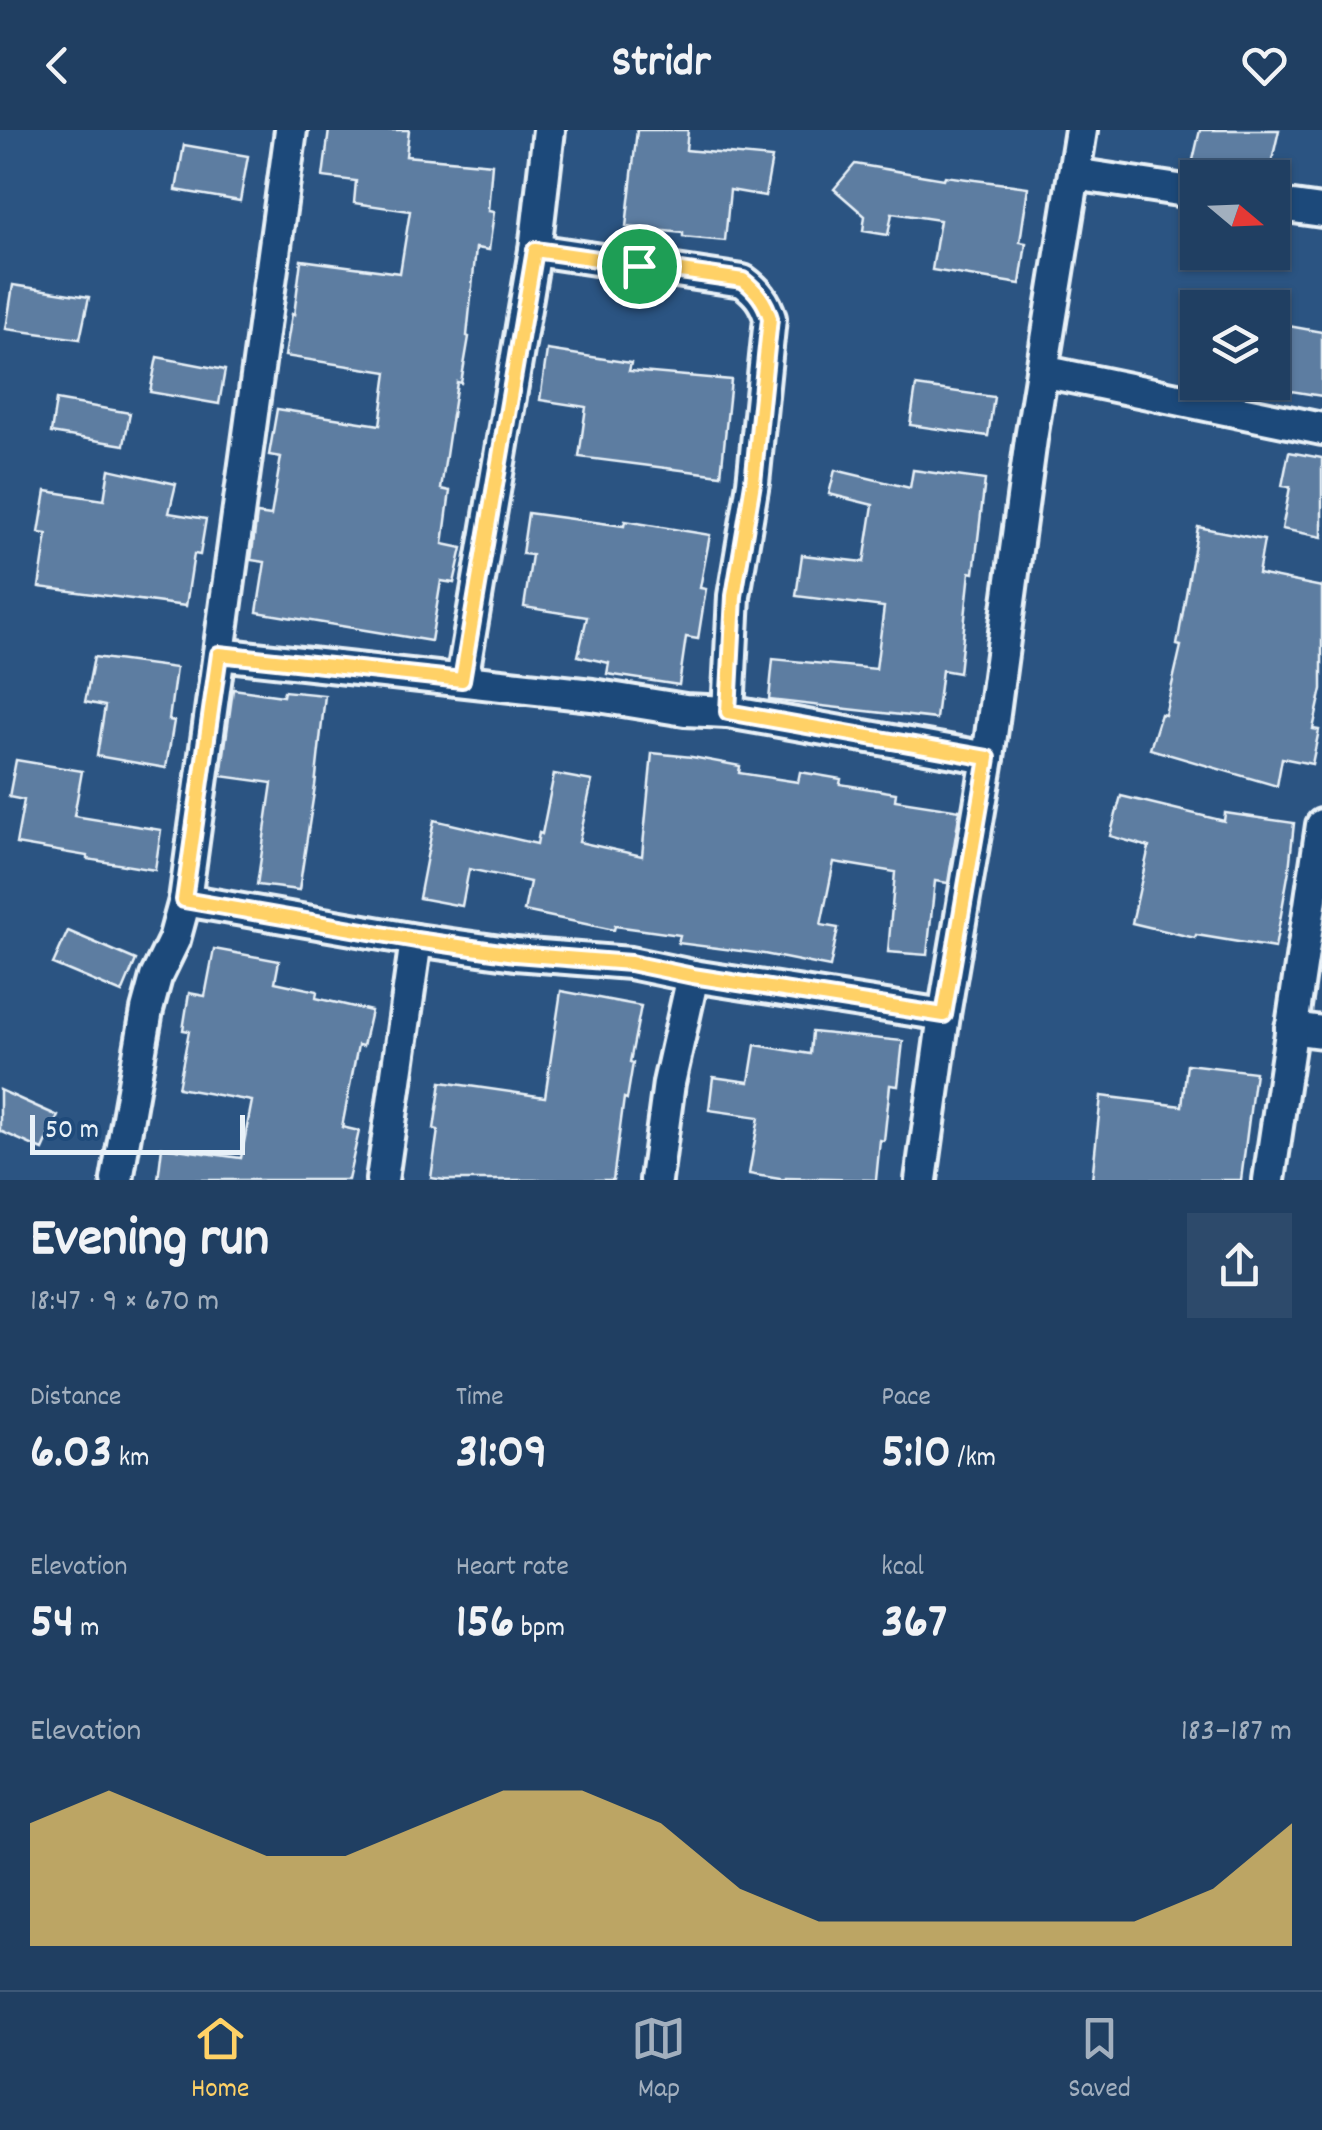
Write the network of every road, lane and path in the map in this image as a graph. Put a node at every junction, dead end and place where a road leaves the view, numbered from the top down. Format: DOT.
graph roads {
  1 [pos="291,130"];
  2 [pos="549,130"];
  3 [pos="1081,130"];
  4 [pos="1074,174"];
  5 [pos="1180,190"];
  6 [pos="1290,207"];
  7 [pos="1322,211"];
  8 [pos="535,250"];
  9 [pos="1042,371"];
  10 [pos="1322,429"];
  11 [pos="219,654"];
  12 [pos="462,680"];
  13 [pos="728,712"];
  14 [pos="988,758"];
  15 [pos="1322,824"];
  16 [pos="184,900"];
  17 [pos="416,940"];
  18 [pos="693,976"];
  19 [pos="944,1015"];
  20 [pos="1291,1028"];
  21 [pos="1322,1032"];
  22 [pos="117,1180"];
  23 [pos="382,1180"];
  24 [pos="656,1180"];
  25 [pos="920,1180"];
  26 [pos="1269,1180"];
  1 -- 11 [label="street"];
  2 -- 8 [label="street"];
  3 -- 4 [label="street"];
  4 -- 5 [label="street"];
  4 -- 9 [label="street"];
  6 -- 7 [label="street"];
  8 -- 12 [label="street"];
  8 -- 13 [label="street"];
  9 -- 10 [label="street"];
  9 -- 14 [label="street"];
  11 -- 12 [label="street"];
  11 -- 16 [label="street"];
  12 -- 13 [label="street"];
  13 -- 14 [label="street"];
  14 -- 19 [label="street"];
  15 -- 20 [label="street"];
  16 -- 17 [label="street"];
  16 -- 22 [label="street"];
  17 -- 18 [label="street"];
  17 -- 23 [label="street"];
  18 -- 19 [label="street"];
  18 -- 24 [label="street"];
  19 -- 25 [label="street"];
  20 -- 21 [label="street"];
  20 -- 26 [label="street"];
}
